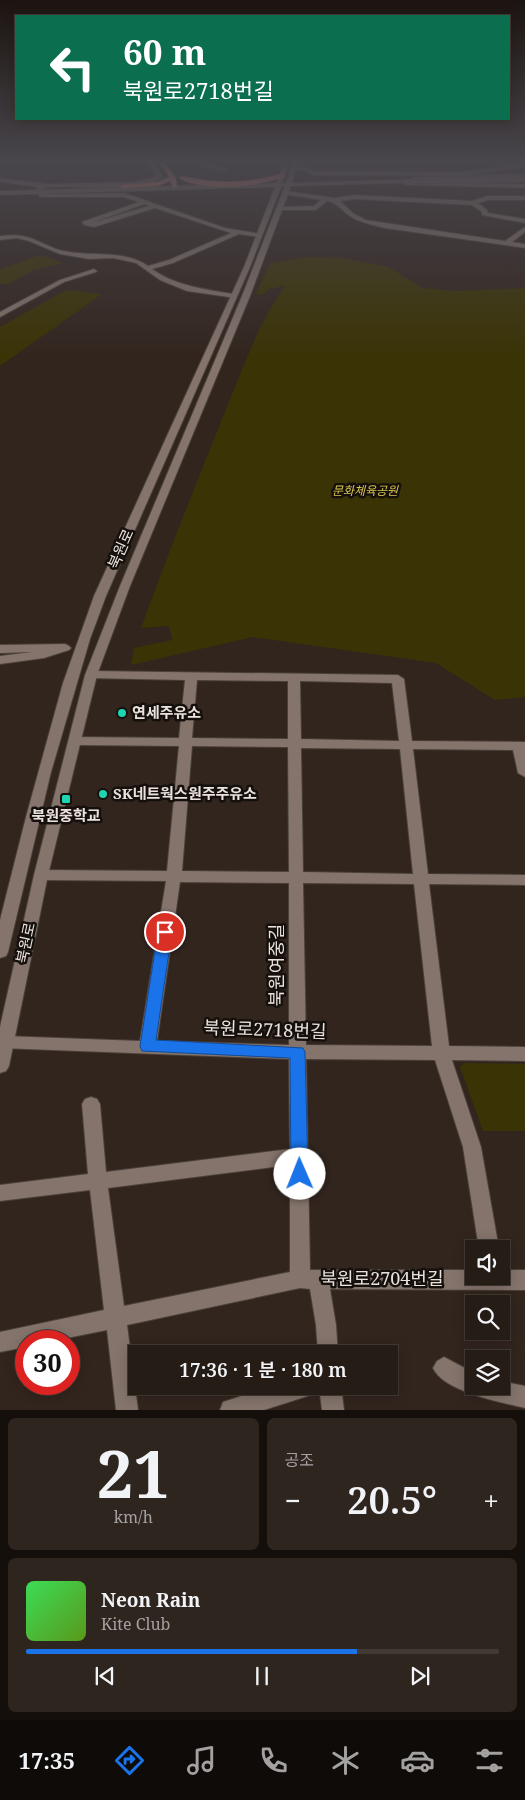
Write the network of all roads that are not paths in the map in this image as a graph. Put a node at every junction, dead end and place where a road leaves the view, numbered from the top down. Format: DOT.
graph roads {
  1 [pos="217,227"];
  2 [pos="268,227"];
  3 [pos="389,227"];
  4 [pos="525,229"];
  5 [pos="236,233"];
  6 [pos="265,235"];
  7 [pos="0,238"];
  8 [pos="506,244"];
  9 [pos="525,246"];
  10 [pos="147,269"];
  11 [pos="94,271"];
  12 [pos="233,296"];
  13 [pos="0,315"];
  14 [pos="102,647"];
  15 [pos="65,648"];
  16 [pos="79,648"];
  17 [pos="0,649"];
  18 [pos="0,660"];
  19 [pos="91,675"];
  20 [pos="294,677"];
  21 [pos="191,678"];
  22 [pos="75,741"];
  23 [pos="187,742"];
  24 [pos="296,743"];
  25 [pos="404,743"];
  26 [pos="522,746"];
  27 [pos="525,773"];
  28 [pos="19,875"];
  29 [pos="41,875"];
  30 [pos="174,875"];
  31 [pos="297,877"];
  32 [pos="421,879"];
  33 [pos="525,880"];
  34 [pos="0,952"];
  35 [pos="4,1043"];
  36 [pos="148,1046"];
  37 [pos="441,1051"];
  38 [pos="297,1052"];
  39 [pos="525,1054"];
  40 [pos="0,1066"];
  41 [pos="91,1104"];
  42 [pos="300,1156"];
  43 [pos="98,1181"];
  44 [pos="0,1193"];
  45 [pos="488,1240"];
  46 [pos="465,1278"];
  47 [pos="309,1279"];
  48 [pos="510,1279"];
  49 [pos="525,1280"];
  50 [pos="114,1317"];
  51 [pos="0,1342"];
  52 [pos="327,1345"];
  53 [pos="444,1368"];
  54 [pos="465,1380"];
  55 [pos="510,1394"];
  56 [pos="278,1395"];
  57 [pos="331,1395"];
  58 [pos="525,1398"];
  59 [pos="127,1410"];
  60 [pos="231,1410"];
  61 [pos="333,1410"];
  1 -- 5 [label="street"];
  2 -- 6 [label="street, 북원로"];
  3 -- 8 [label="street"];
  4 -- 8 [label="street"];
  5 -- 6 [label="street"];
  5 -- 10 [label="street"];
  6 -- 12 [label="street, 북원로"];
  6 -- 14 [label="street, 북원로"];
  7 -- 10 [label="street"];
  8 -- 9 [label="street"];
  10 -- 12 [label="street"];
  11 -- 13 [label="street"];
  12 -- 16 [label="street, 북원로"];
  14 -- 16 [label="street"];
  14 -- 19 [label="street, 북원로"];
  15 -- 16 [label="street"];
  15 -- 17 [label="street"];
  15 -- 18 [label="street"];
  16 -- 28 [label="street, 북원로"];
  19 -- 21 [label="street"];
  19 -- 22 [label="street, 북원로"];
  20 -- 21 [label="street"];
  20 -- 24 [label="street, 북원여중길"];
  20 -- 25 [label="street"];
  21 -- 23 [label="street"];
  22 -- 23 [label="street"];
  22 -- 29 [label="street, 북원로"];
  23 -- 24 [label="street"];
  23 -- 30 [label="street"];
  24 -- 25 [label="street"];
  24 -- 31 [label="street, 북원여중길"];
  25 -- 26 [label="street"];
  25 -- 32 [label="street"];
  26 -- 27 [label="street"];
  28 -- 29 [label="street"];
  28 -- 34 [label="street, 북원로"];
  29 -- 30 [label="street"];
  29 -- 35 [label="street, 북원로"];
  30 -- 31 [label="street"];
  30 -- 36 [label="street"];
  31 -- 32 [label="street"];
  31 -- 38 [label="street, 북원여중길"];
  32 -- 33 [label="street"];
  32 -- 37 [label="street"];
  35 -- 36 [label="street, 북원로2718번길"];
  35 -- 40 [label="street, 북원로"];
  36 -- 38 [label="street, 북원로2718번길"];
  37 -- 38 [label="street, 북원로2718번길"];
  37 -- 39 [label="street, 북원로2718번길"];
  37 -- 45 [label="street"];
  38 -- 42 [label="street, 북원로2704번길"];
  41 -- 43 [label="street"];
  42 -- 43 [label="street"];
  42 -- 47 [label="street, 북원로2704번길"];
  43 -- 44 [label="street"];
  43 -- 50 [label="street"];
  46 -- 47 [label="street, 북원로2704번길"];
  47 -- 50 [label="street, 북원로2704번길"];
  47 -- 52 [label="street"];
  48 -- 49 [label="street, 북원로2704번길"];
  50 -- 51 [label="street, 북원로2704번길"];
  50 -- 59 [label="street"];
  53 -- 54 [label="street"];
  55 -- 58 [label="street"];
  56 -- 60 [label="street"];
  57 -- 61 [label="street"];
}
